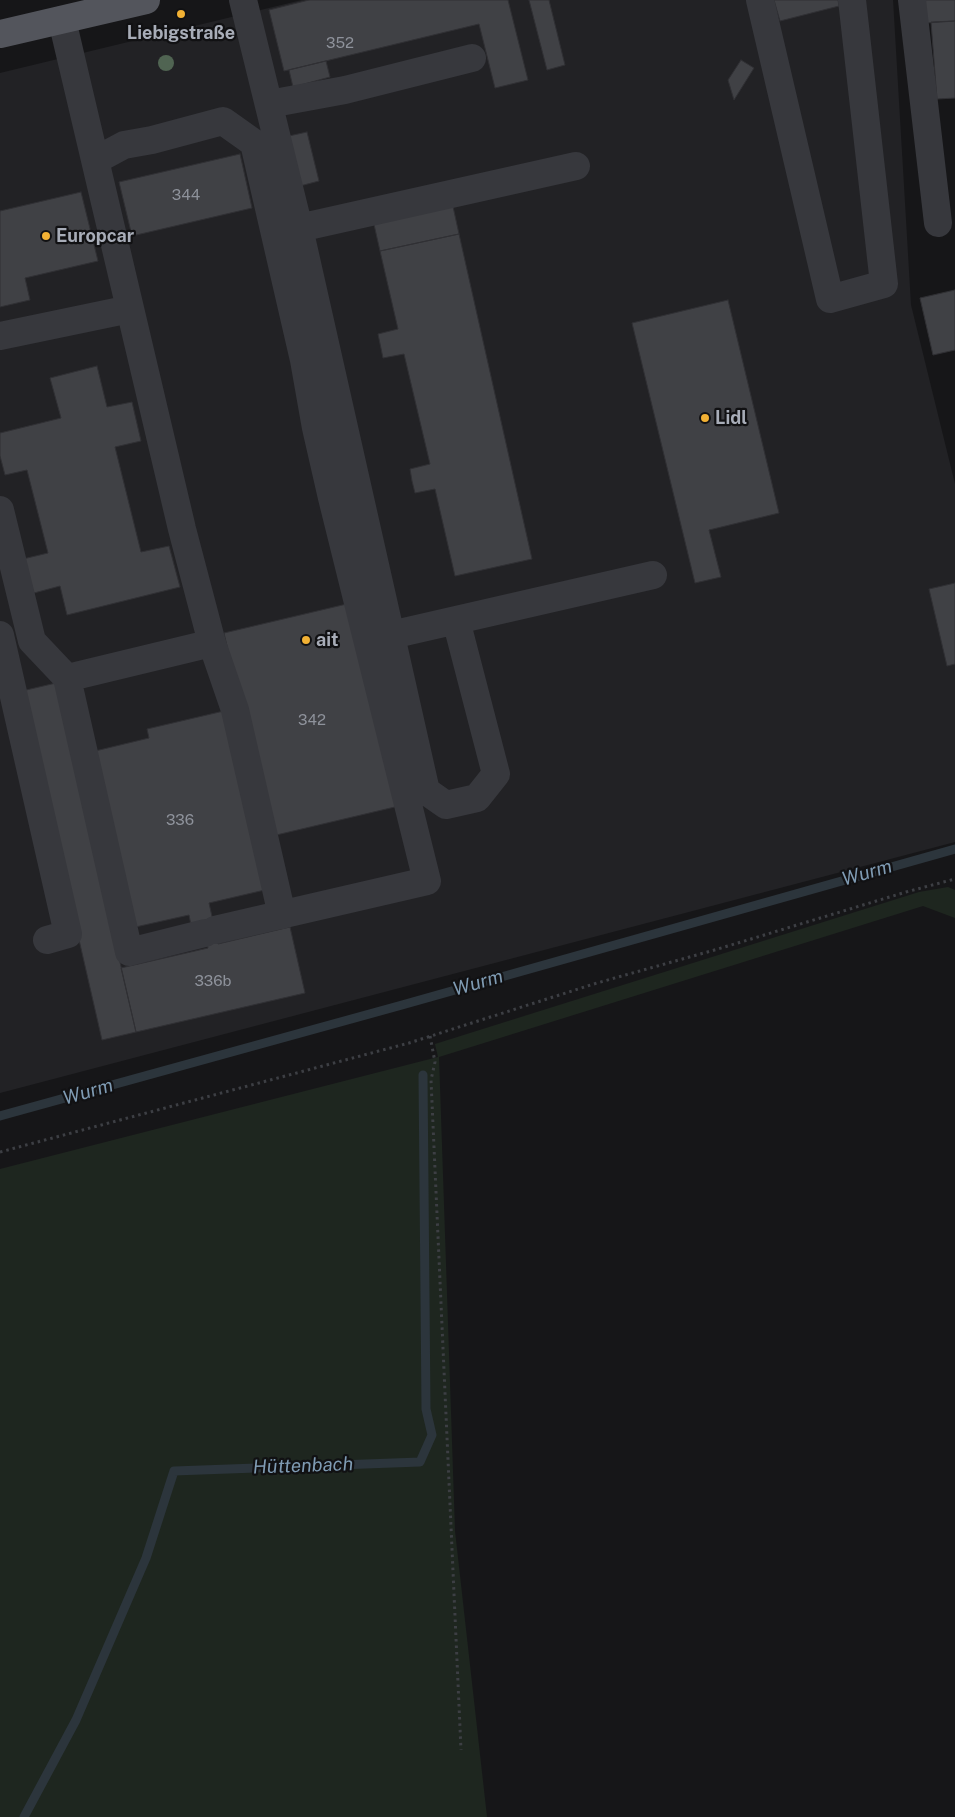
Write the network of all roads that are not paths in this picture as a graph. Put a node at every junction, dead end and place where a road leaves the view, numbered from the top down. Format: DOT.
graph roads {
  1 [pos="146,0"];
  2 [pos="243,0"];
  3 [pos="760,0"];
  4 [pos="852,0"];
  5 [pos="912,0"];
  6 [pos="62,20"];
  7 [pos="0,34"];
  8 [pos="472,58"];
  9 [pos="269,104"];
  10 [pos="96,160"];
  11 [pos="576,166"];
  12 [pos="938,223"];
  13 [pos="299,228"];
  14 [pos="130,309"];
  15 [pos="0,336"];
  16 [pos="0,510"];
  17 [pos="653,575"];
  18 [pos="456,620"];
  19 [pos="0,635"];
  20 [pos="391,635"];
  21 [pos="212,643"];
  22 [pos="67,678"];
  23 [pos="282,915"];
  24 [pos="47,940"];
  1 -- 6 [label="main road"];
  2 -- 9 [label="lane"];
  3 -- 4 [label="lane"];
  5 -- 12 [label="lane"];
  6 -- 7 [label="main road"];
  6 -- 10 [label="lane"];
  8 -- 9 [label="lane"];
  9 -- 13 [label="lane"];
  10 -- 14 [label="lane"];
  10 -- 23 [label="lane"];
  11 -- 13 [label="lane"];
  13 -- 20 [label="lane"];
  14 -- 15 [label="lane"];
  14 -- 21 [label="lane"];
  16 -- 22 [label="lane"];
  17 -- 18 [label="lane"];
  18 -- 20 [label="lane"];
  18 -- 20 [label="lane"];
  19 -- 24 [label="lane"];
  21 -- 22 [label="lane"];
  21 -- 23 [label="lane"];
  22 -- 23 [label="lane"];
}
